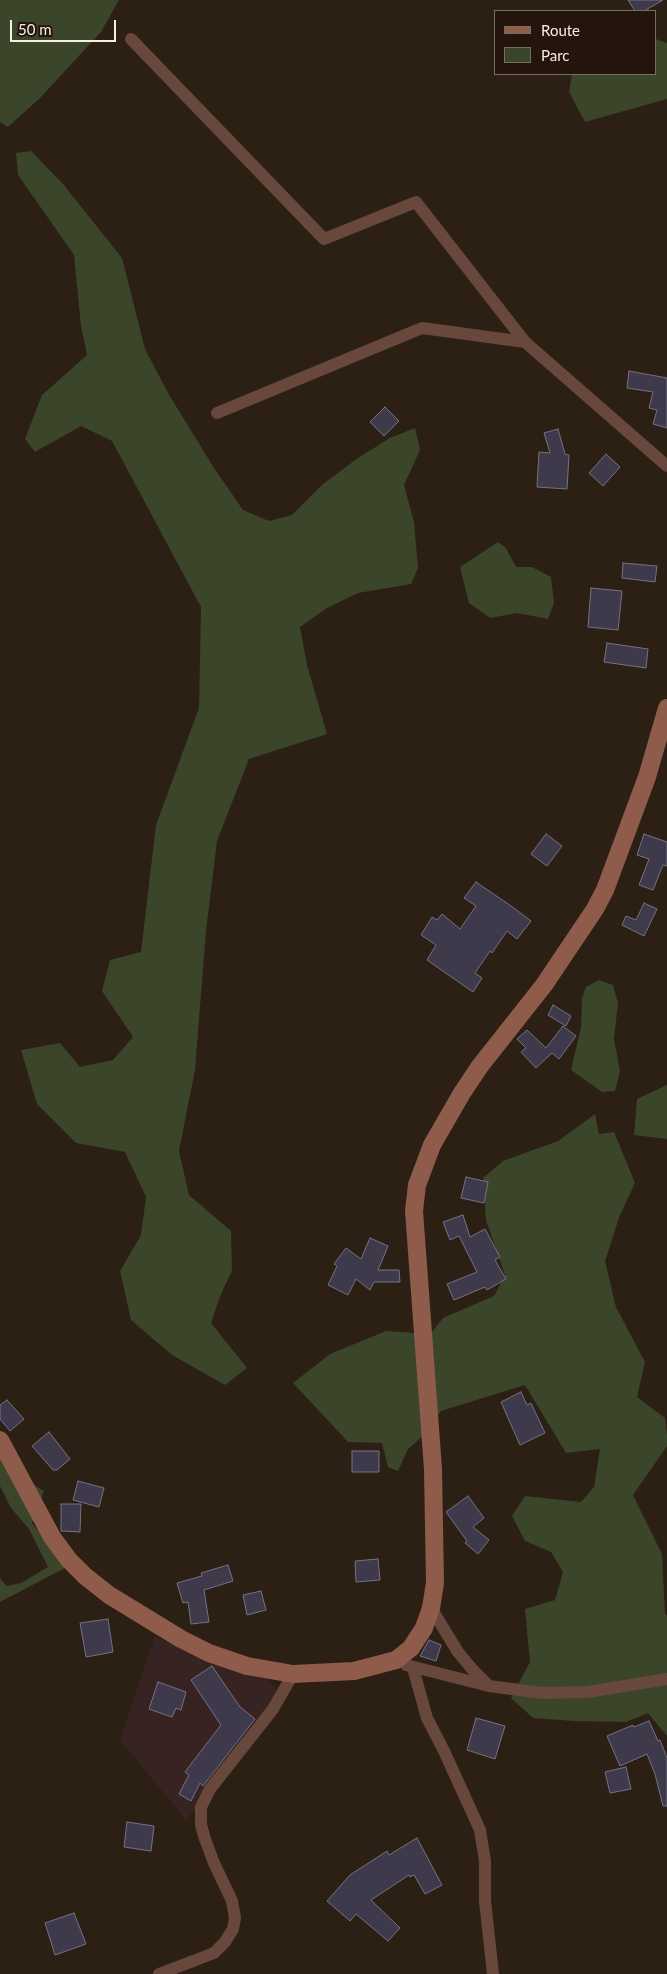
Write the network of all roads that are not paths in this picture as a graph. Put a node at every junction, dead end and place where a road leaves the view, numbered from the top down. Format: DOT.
graph roads {
  1 [pos="131,39"];
  2 [pos="525,342"];
  3 [pos="217,413"];
  4 [pos="667,466"];
  5 [pos="667,708"];
  6 [pos="0,1440"];
  7 [pos="431,1608"];
  8 [pos="396,1660"];
  9 [pos="413,1668"];
  10 [pos="293,1674"];
  11 [pos="667,1678"];
  12 [pos="489,1686"];
  13 [pos="159,1974"];
  14 [pos="493,1974"];
  1 -- 2 [label="street"];
  2 -- 3 [label="street"];
  2 -- 4 [label="street"];
  5 -- 7 [label="street"];
  6 -- 10 [label="street"];
  7 -- 8 [label="street"];
  7 -- 12 [label="street"];
  8 -- 9 [label="street"];
  8 -- 10 [label="street"];
  9 -- 12 [label="street"];
  9 -- 14 [label="street"];
  10 -- 13 [label="street"];
  11 -- 12 [label="street"];
}
